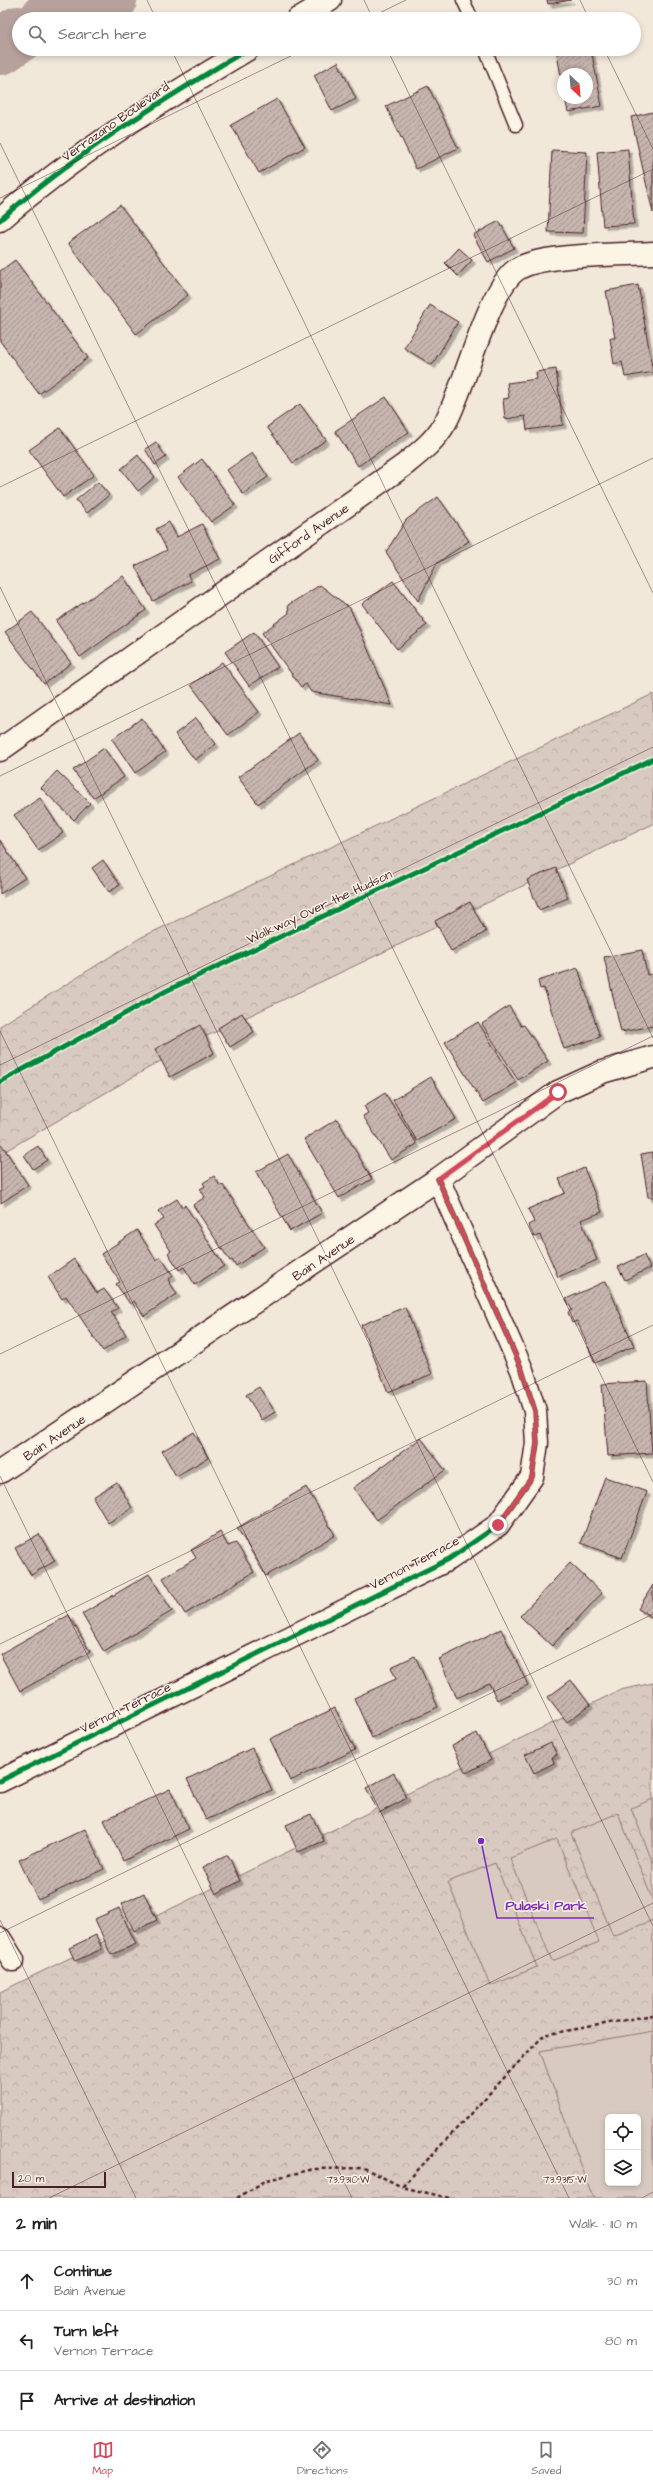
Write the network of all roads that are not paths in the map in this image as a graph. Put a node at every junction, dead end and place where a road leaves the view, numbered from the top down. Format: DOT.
graph roads {
  1 [pos="330,0"];
  2 [pos="463,0"];
  3 [pos="310,12"];
  4 [pos="469,12"];
  5 [pos="236,56"];
  6 [pos="488,56"];
  7 [pos="516,125"];
  8 [pos="0,220"];
  9 [pos="653,253"];
  10 [pos="0,750"];
  11 [pos="653,1057"];
  12 [pos="438,1179"];
  13 [pos="0,1472"];
  14 [pos="0,1781"];
  15 [pos="0,1939"];
  16 [pos="13,1960"];
  1 -- 3 [label="street"];
  2 -- 4 [label="lane"];
  5 -- 8 [label="street, Verrazano Boulevard"];
  6 -- 7 [label="lane"];
  9 -- 10 [label="street, Gifford Avenue"];
  11 -- 12 [label="street, Bain Avenue"];
  12 -- 13 [label="street, Bain Avenue"];
  12 -- 14 [label="street, Vernon Terrace"];
  15 -- 16 [label="street"];
}
